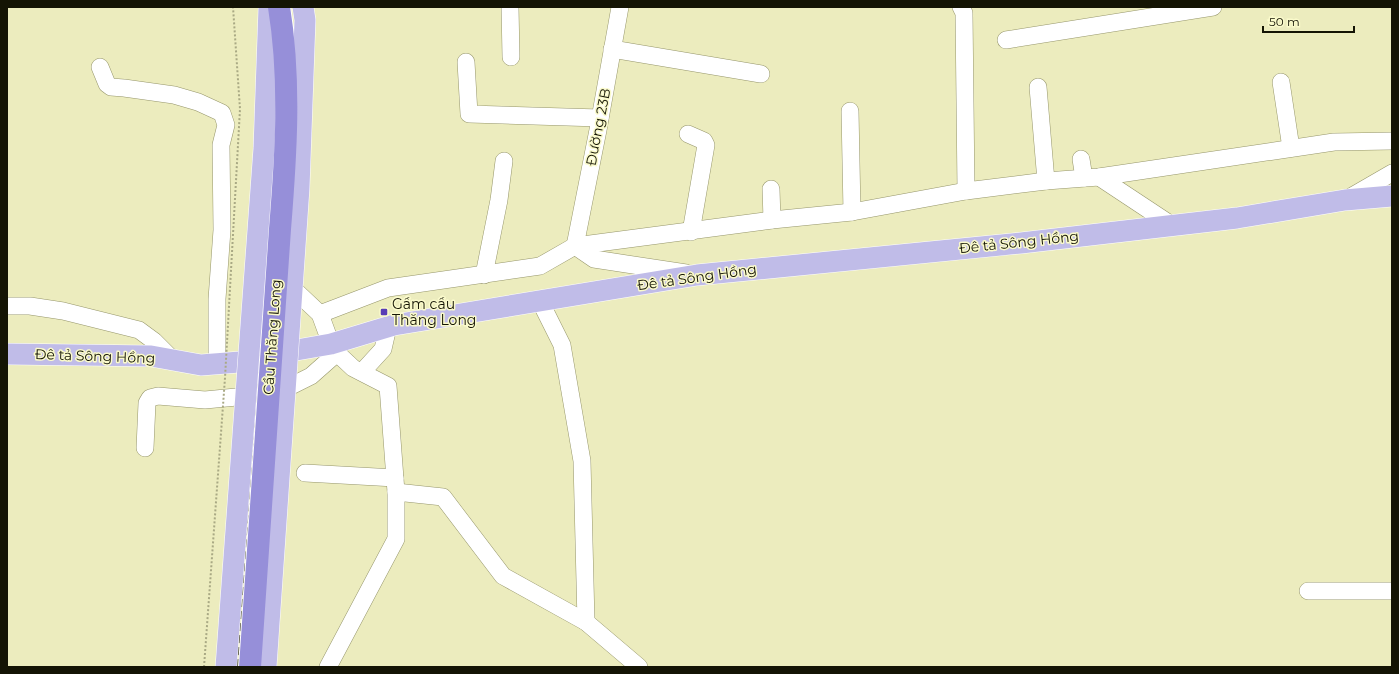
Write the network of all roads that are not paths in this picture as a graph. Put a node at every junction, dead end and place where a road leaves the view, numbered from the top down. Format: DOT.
graph roads {
  1 [pos="269,7"];
  2 [pos="279,7"];
  3 [pos="299,7"];
  4 [pos="303,7"];
  5 [pos="510,7"];
  6 [pos="620,7"];
  7 [pos="961,7"];
  8 [pos="1213,7"];
  9 [pos="1166,11"];
  10 [pos="1006,40"];
  11 [pos="612,49"];
  12 [pos="511,57"];
  13 [pos="466,62"];
  14 [pos="100,67"];
  15 [pos="761,74"];
  16 [pos="1281,82"];
  17 [pos="1038,86"];
  18 [pos="850,111"];
  19 [pos="600,118"];
  20 [pos="688,134"];
  21 [pos="1392,141"];
  22 [pos="1291,148"];
  23 [pos="1081,159"];
  24 [pos="504,161"];
  25 [pos="1392,173"];
  26 [pos="1092,178"];
  27 [pos="1046,181"];
  28 [pos="771,189"];
  29 [pos="966,191"];
  30 [pos="1345,200"];
  31 [pos="1392,200"];
  32 [pos="852,212"];
  33 [pos="772,220"];
  34 [pos="1173,226"];
  35 [pos="691,232"];
  36 [pos="575,246"];
  37 [pos="484,275"];
  38 [pos="697,275"];
  39 [pos="540,301"];
  40 [pos="7,306"];
  41 [pos="320,314"];
  42 [pos="388,327"];
  43 [pos="334,349"];
  44 [pos="7,354"];
  45 [pos="173,360"];
  46 [pos="217,364"];
  47 [pos="362,372"];
  48 [pos="145,448"];
  49 [pos="306,473"];
  50 [pos="395,485"];
  51 [pos="1308,591"];
  52 [pos="1392,591"];
  53 [pos="586,622"];
  54 [pos="226,667"];
  55 [pos="250,667"];
  56 [pos="266,667"];
  57 [pos="328,667"];
  58 [pos="639,667"];
  1 -- 54 [label="main road, Cầu Thăng Long, bridge"];
  2 -- 55 [label="highway, Cầu Thăng Long, bridge"];
  3 -- 41 [label="street"];
  4 -- 56 [label="main road, Cầu Thăng Long, bridge"];
  5 -- 12 [label="street"];
  6 -- 11 [label="street, Đường 23B"];
  7 -- 29 [label="street"];
  8 -- 9 [label="street"];
  9 -- 10 [label="street"];
  11 -- 15 [label="street"];
  11 -- 19 [label="street, Đường 23B"];
  13 -- 19 [label="street"];
  14 -- 46 [label="street"];
  16 -- 22 [label="street"];
  17 -- 27 [label="street"];
  18 -- 32 [label="street"];
  19 -- 36 [label="street, Đường 23B"];
  20 -- 35 [label="street"];
  21 -- 22 [label="street"];
  22 -- 26 [label="street"];
  23 -- 26 [label="street"];
  24 -- 37 [label="street"];
  25 -- 30 [label="street"];
  26 -- 27 [label="street"];
  26 -- 34 [label="street"];
  27 -- 29 [label="street"];
  28 -- 33 [label="street"];
  29 -- 32 [label="street"];
  30 -- 31 [label="main road, Đê tả Sông Hồng"];
  30 -- 34 [label="main road, Đê tả Sông Hồng"];
  32 -- 33 [label="street"];
  33 -- 35 [label="street"];
  34 -- 38 [label="main road, Đê tả Sông Hồng"];
  35 -- 36 [label="street"];
  36 -- 37 [label="street"];
  36 -- 38 [label="street"];
  37 -- 41 [label="street"];
  38 -- 39 [label="main road, Đê tả Sông Hồng"];
  39 -- 42 [label="main road, Đê tả Sông Hồng"];
  39 -- 53 [label="street"];
  40 -- 45 [label="street"];
  41 -- 43 [label="street"];
  42 -- 43 [label="main road, Đê tả Sông Hồng"];
  42 -- 47 [label="street"];
  43 -- 46 [label="main road, Đê tả Sông Hồng"];
  43 -- 47 [label="street"];
  43 -- 48 [label="street"];
  44 -- 45 [label="main road, Đê tả Sông Hồng"];
  45 -- 46 [label="main road, Đê tả Sông Hồng"];
  47 -- 50 [label="street"];
  49 -- 50 [label="street"];
  50 -- 53 [label="street"];
  50 -- 57 [label="street"];
  51 -- 52 [label="street"];
  53 -- 58 [label="street"];
}
